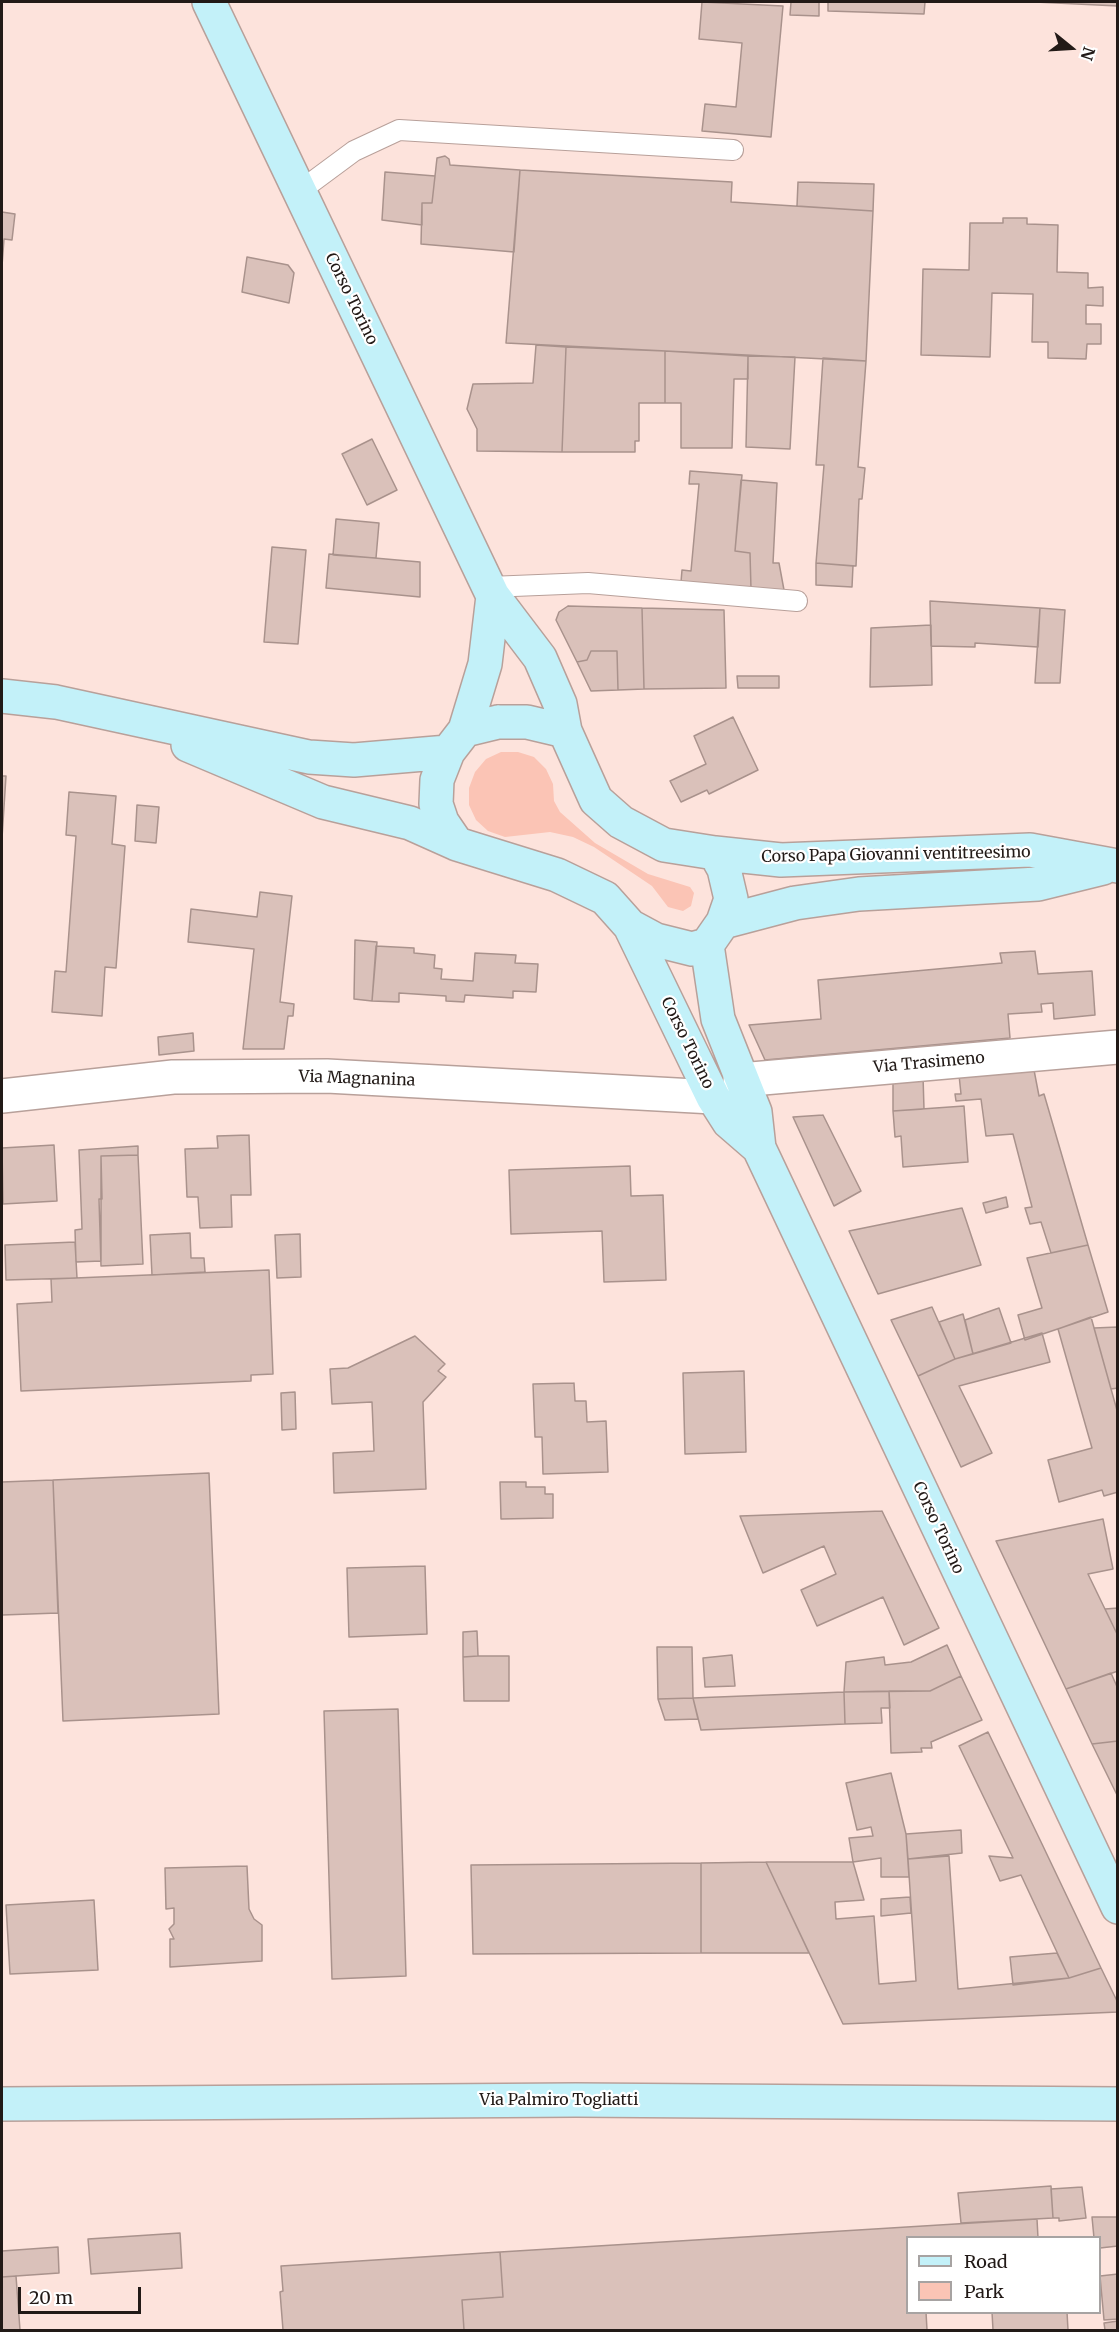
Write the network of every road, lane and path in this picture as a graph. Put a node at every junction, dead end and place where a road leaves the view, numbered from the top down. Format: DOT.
graph roads {
  1 [pos="209,2"];
  2 [pos="733,150"];
  3 [pos="300,191"];
  4 [pos="491,591"];
  5 [pos="797,601"];
  6 [pos="2,696"];
  7 [pos="129,718"];
  8 [pos="565,731"];
  9 [pos="456,741"];
  10 [pos="457,844"];
  11 [pos="715,853"];
  12 [pos="1115,866"];
  13 [pos="630,926"];
  14 [pos="715,933"];
  15 [pos="1118,1047"];
  16 [pos="740,1080"];
  17 [pos="2,1096"];
  18 [pos="713,1097"];
  19 [pos="759,1148"];
  20 [pos="1118,1907"];
  21 [pos="2,2104"];
  22 [pos="1118,2104"];
  1 -- 3 [label="main road, Corso Torino"];
  2 -- 3 [label="lane"];
  3 -- 4 [label="main road, Corso Torino"];
  4 -- 5 [label="lane"];
  4 -- 8 [label="main road, Corso Torino"];
  4 -- 9 [label="main road"];
  6 -- 7 [label="main road"];
  7 -- 9 [label="main road"];
  7 -- 10 [label="main road"];
  8 -- 9 [label="main road"];
  8 -- 11 [label="main road, Corso Papa Giovanni ventitreesimo"];
  9 -- 10 [label="main road"];
  10 -- 13 [label="main road"];
  11 -- 12 [label="main road, Corso Papa Giovanni ventitreesimo"];
  11 -- 14 [label="main road"];
  12 -- 14 [label="main road, Corso Papa Giovanni ventitreesimo"];
  13 -- 14 [label="main road, Corso Papa Giovanni ventitreesimo"];
  13 -- 18 [label="main road, Corso Torino"];
  14 -- 16 [label="main road, Corso Torino"];
  15 -- 16 [label="street, Via Trasimeno"];
  16 -- 19 [label="main road, Corso Torino"];
  17 -- 18 [label="street, Via Magnanina"];
  18 -- 19 [label="main road, Corso Torino"];
  19 -- 20 [label="main road, Corso Torino"];
  21 -- 22 [label="main road, Via Palmiro Togliatti"];
}
